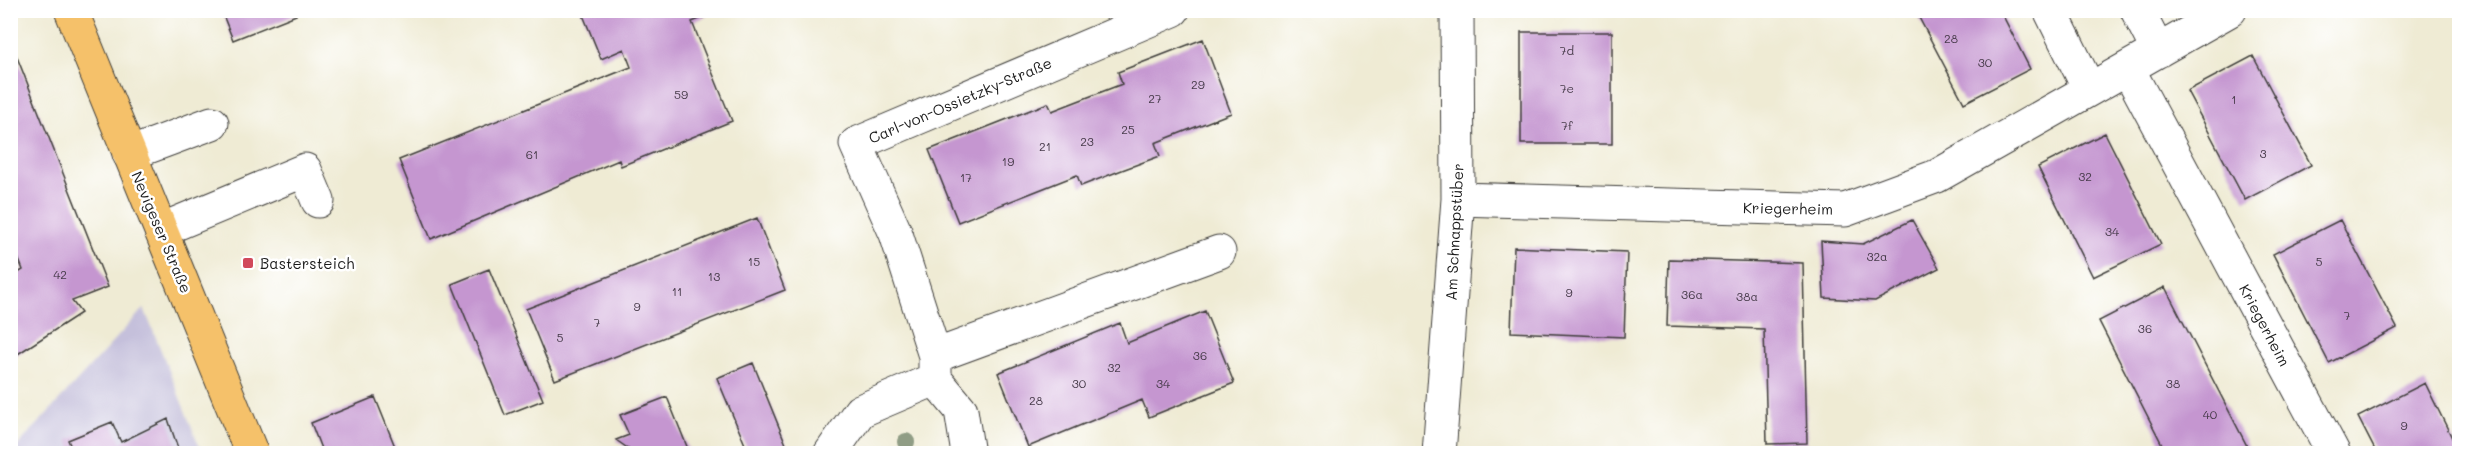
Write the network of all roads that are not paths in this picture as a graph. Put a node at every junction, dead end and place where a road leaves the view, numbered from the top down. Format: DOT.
graph roads {
  1 [pos="71,10"];
  2 [pos="1173,10"];
  3 [pos="1457,10"];
  4 [pos="2050,10"];
  5 [pos="2137,10"];
  6 [pos="2230,10"];
  7 [pos="2158,51"];
  8 [pos="2128,69"];
  9 [pos="2089,89"];
  10 [pos="212,123"];
  11 [pos="129,154"];
  12 [pos="1458,199"];
  13 [pos="318,201"];
  14 [pos="161,230"];
  15 [pos="1219,252"];
  16 [pos="935,368"];
  17 [pos="252,453"];
  18 [pos="830,453"];
  19 [pos="968,453"];
  20 [pos="1439,453"];
  21 [pos="2334,453"];
  1 -- 11 [label="main road, Nevigeser Straße"];
  2 -- 16 [label="street, Carl-von-Ossietzky-Straße"];
  3 -- 12 [label="street, Am Schnappstüber"];
  4 -- 9 [label="street"];
  5 -- 7 [label="street"];
  6 -- 7 [label="street, Kriegerheim"];
  7 -- 8 [label="street, Kriegerheim"];
  8 -- 9 [label="street, Kriegerheim"];
  8 -- 21 [label="street, Kriegerheim"];
  9 -- 12 [label="street, Kriegerheim"];
  10 -- 11 [label="street"];
  11 -- 14 [label="main road, Nevigeser Straße"];
  12 -- 20 [label="street, Am Schnappstüber"];
  13 -- 14 [label="street"];
  14 -- 17 [label="main road, Nevigeser Straße"];
  15 -- 16 [label="street"];
  16 -- 18 [label="street"];
  16 -- 19 [label="street, Carl-von-Ossietzky-Straße"];
}
